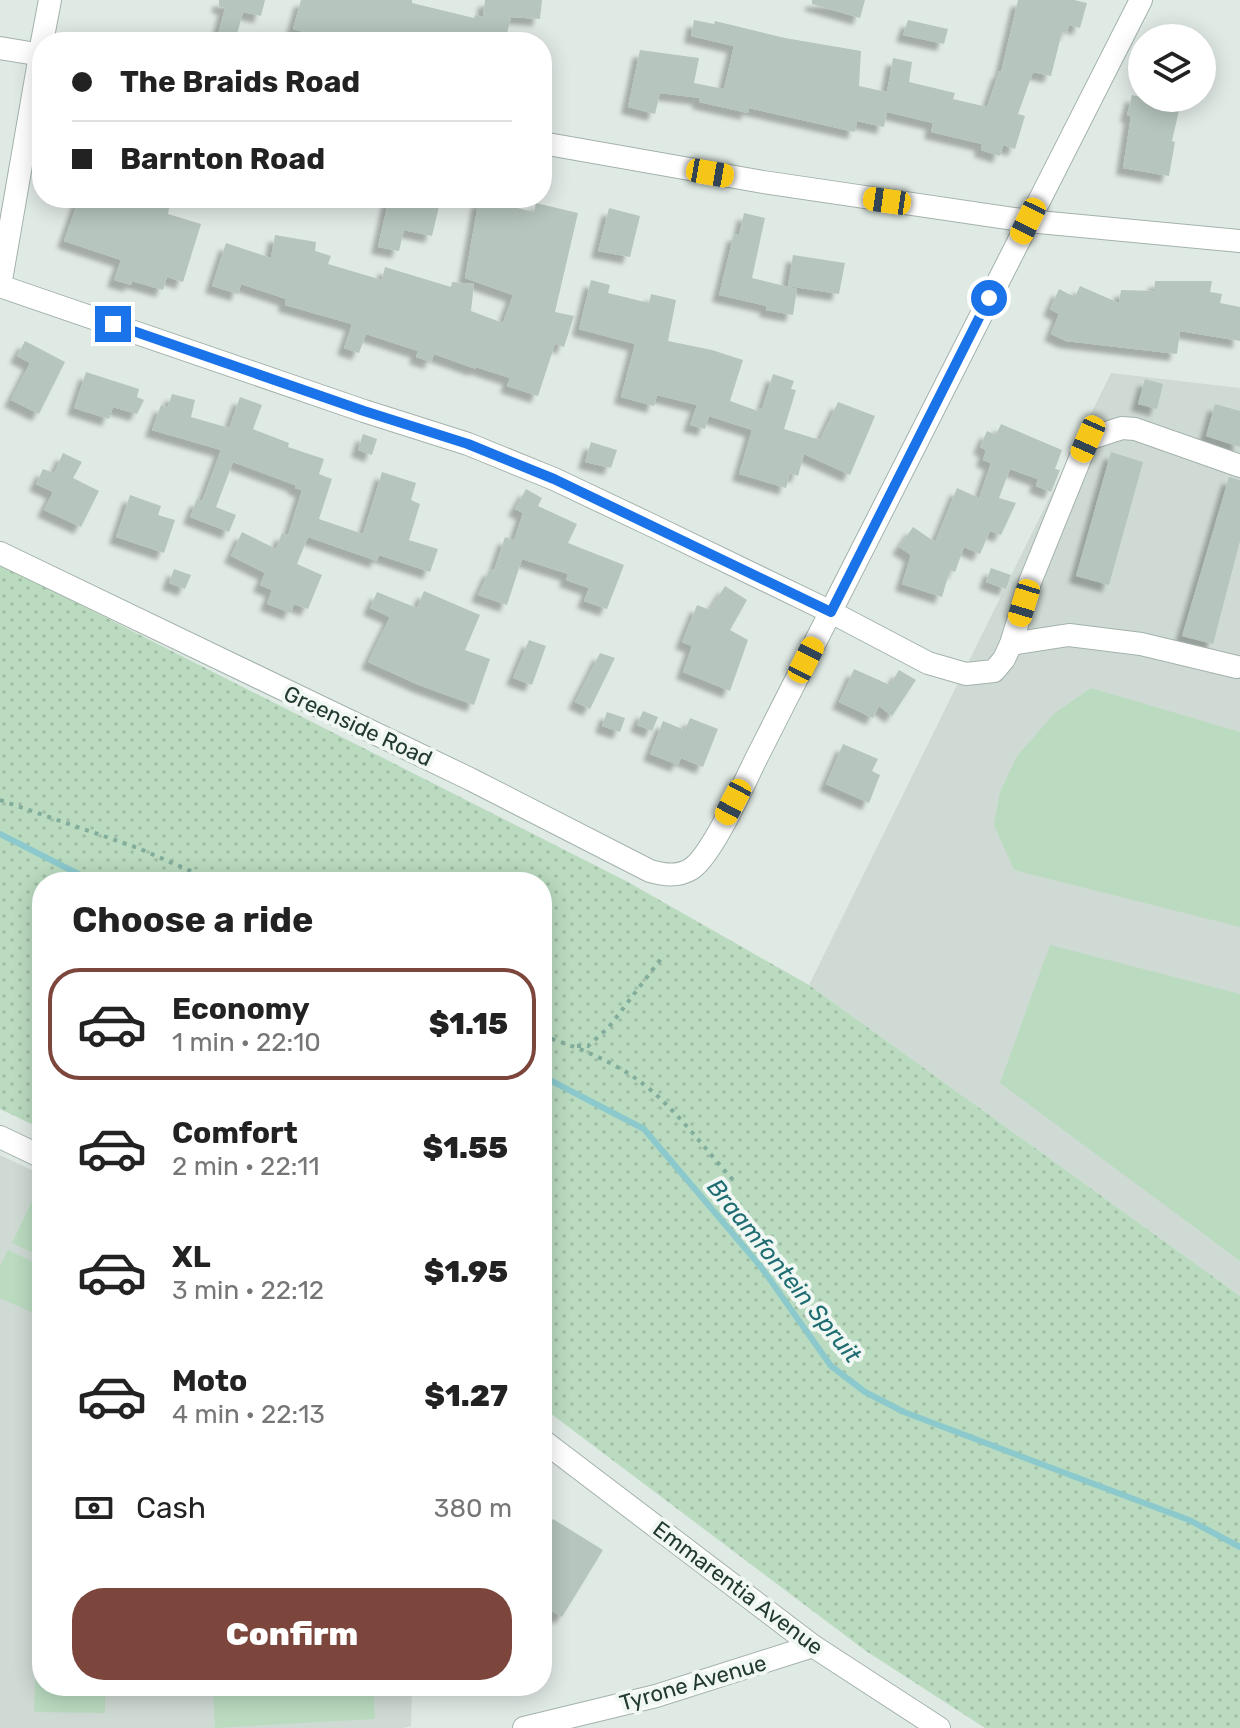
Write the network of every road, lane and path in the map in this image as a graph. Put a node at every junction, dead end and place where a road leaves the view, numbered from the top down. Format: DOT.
graph roads {
  1 [pos="50,0"];
  2 [pos="1141,0"];
  3 [pos="45,32"];
  4 [pos="0,48"];
  5 [pos="32,49"];
  6 [pos="32,105"];
  7 [pos="552,145"];
  8 [pos="1028,221"];
  9 [pos="1240,241"];
  10 [pos="0,286"];
  11 [pos="1240,466"];
  12 [pos="0,553"];
  13 [pos="831,612"];
  14 [pos="1011,644"];
  15 [pos="1237,667"];
  16 [pos="0,800"];
  17 [pos="193,872"];
  18 [pos="663,956"];
  19 [pos="552,1039"];
  20 [pos="574,1046"];
  21 [pos="0,1137"];
  22 [pos="32,1152"];
  23 [pos="733,1180"];
  24 [pos="552,1448"];
  25 [pos="813,1646"];
  26 [pos="524,1728"];
  27 [pos="939,1728"];
  1 -- 3 [label="street"];
  2 -- 8 [label="street"];
  4 -- 5 [label="street"];
  6 -- 10 [label="street"];
  7 -- 8 [label="street"];
  8 -- 9 [label="street"];
  8 -- 13 [label="street"];
  10 -- 13 [label="street"];
  11 -- 14 [label="street"];
  12 -- 13 [label="street, Greenside Road"];
  13 -- 14 [label="street"];
  14 -- 15 [label="street"];
  16 -- 17 [label="path"];
  18 -- 20 [label="path"];
  19 -- 20 [label="path"];
  20 -- 23 [label="path"];
  21 -- 22 [label="street"];
  24 -- 25 [label="street, Emmarentia Avenue"];
  25 -- 26 [label="street, Tyrone Avenue"];
  25 -- 27 [label="street, Emmarentia Avenue"];
}
